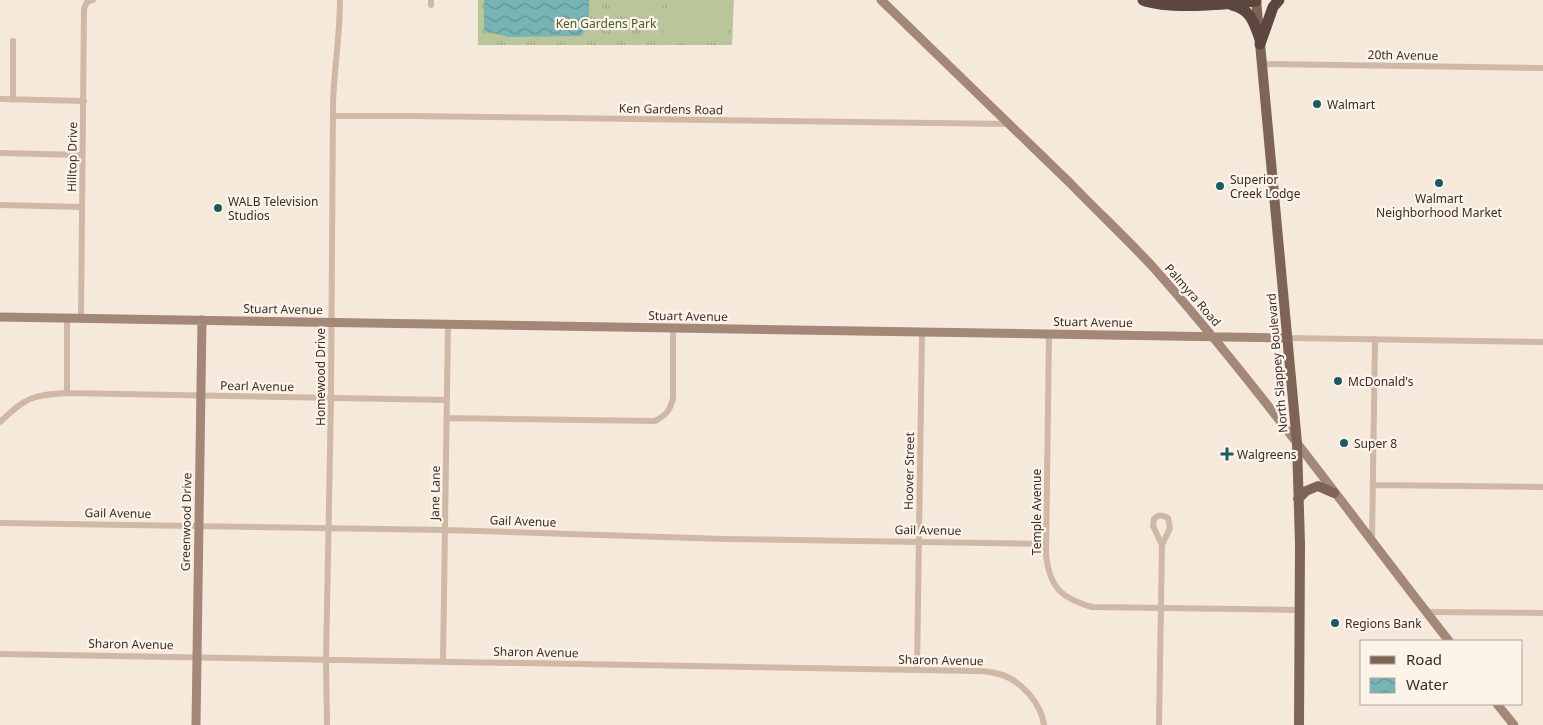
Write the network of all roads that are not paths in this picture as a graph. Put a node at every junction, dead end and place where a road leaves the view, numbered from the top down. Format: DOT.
graph roads {
  1 [pos="92,0"];
  2 [pos="340,0"];
  3 [pos="881,0"];
  4 [pos="1143,0"];
  5 [pos="1279,0"];
  6 [pos="1256,1"];
  7 [pos="1218,4"];
  8 [pos="12,41"];
  9 [pos="1260,42"];
  10 [pos="1262,64"];
  11 [pos="1543,68"];
  12 [pos="0,100"];
  13 [pos="13,100"];
  14 [pos="84,101"];
  15 [pos="333,116"];
  16 [pos="1009,124"];
  17 [pos="0,153"];
  18 [pos="82,155"];
  19 [pos="0,206"];
  20 [pos="82,207"];
  21 [pos="0,317"];
  22 [pos="67,318"];
  23 [pos="80,318"];
  24 [pos="202,320"];
  25 [pos="332,322"];
  26 [pos="448,324"];
  27 [pos="673,328"];
  28 [pos="922,332"];
  29 [pos="1049,334"];
  30 [pos="1212,336"];
  31 [pos="1288,338"];
  32 [pos="1375,339"];
  33 [pos="1543,342"];
  34 [pos="67,393"];
  35 [pos="201,396"];
  36 [pos="331,398"];
  37 [pos="447,400"];
  38 [pos="447,418"];
  39 [pos="0,422"];
  40 [pos="1297,443"];
  41 [pos="1373,485"];
  42 [pos="1543,487"];
  43 [pos="1334,493"];
  44 [pos="1298,499"];
  45 [pos="0,523"];
  46 [pos="198,526"];
  47 [pos="329,528"];
  48 [pos="445,530"];
  49 [pos="920,541"];
  50 [pos="1372,542"];
  51 [pos="1046,544"];
  52 [pos="1162,545"];
  53 [pos="1161,609"];
  54 [pos="1300,610"];
  55 [pos="1426,612"];
  56 [pos="1543,613"];
  57 [pos="1448,640"];
  58 [pos="0,654"];
  59 [pos="197,657"];
  60 [pos="326,660"];
  61 [pos="443,662"];
  62 [pos="918,670"];
  63 [pos="1498,705"];
  64 [pos="196,725"];
  65 [pos="327,725"];
  66 [pos="1044,725"];
  67 [pos="1159,725"];
  68 [pos="1300,725"];
  69 [pos="1514,725"];
  1 -- 14 [label="street, Hilltop Drive"];
  2 -- 15 [label="street, Homewood Drive"];
  3 -- 16 [label="street, Palmyra Road"];
  4 -- 7 [label="highway"];
  5 -- 9 [label="highway"];
  6 -- 7 [label="highway"];
  6 -- 9 [label="main road, North Slappey Boulevard"];
  7 -- 9 [label="highway"];
  8 -- 13 [label="street"];
  9 -- 10 [label="main road, North Slappey Boulevard"];
  10 -- 11 [label="street, 20th Avenue"];
  10 -- 31 [label="main road, North Slappey Boulevard"];
  12 -- 13 [label="street"];
  13 -- 14 [label="street"];
  14 -- 18 [label="street, Hilltop Drive"];
  15 -- 16 [label="street, Ken Gardens Road"];
  15 -- 25 [label="street, Homewood Drive"];
  16 -- 30 [label="street, Palmyra Road"];
  17 -- 18 [label="street"];
  18 -- 20 [label="street, Hilltop Drive"];
  19 -- 20 [label="street"];
  20 -- 23 [label="street, Hilltop Drive"];
  21 -- 22 [label="street, Stuart Avenue"];
  22 -- 23 [label="street, Stuart Avenue"];
  22 -- 34 [label="street"];
  23 -- 24 [label="street, Stuart Avenue"];
  24 -- 25 [label="street, Stuart Avenue"];
  24 -- 35 [label="street, Greenwood Drive"];
  25 -- 26 [label="street, Stuart Avenue"];
  25 -- 36 [label="street, Homewood Drive"];
  26 -- 27 [label="street, Stuart Avenue"];
  26 -- 37 [label="street, Jane Lane"];
  27 -- 28 [label="street, Stuart Avenue"];
  27 -- 38 [label="street"];
  28 -- 29 [label="street, Stuart Avenue"];
  28 -- 49 [label="street, Hoover Street"];
  29 -- 30 [label="street, Stuart Avenue"];
  29 -- 51 [label="street, Temple Avenue"];
  30 -- 31 [label="street, Stuart Avenue"];
  30 -- 40 [label="street, Palmyra Road"];
  31 -- 32 [label="street, Stuart Avenue"];
  31 -- 40 [label="main road, North Slappey Boulevard"];
  32 -- 33 [label="street, Stuart Avenue"];
  32 -- 41 [label="street"];
  34 -- 35 [label="street, Pearl Avenue"];
  34 -- 39 [label="street"];
  35 -- 36 [label="street, Pearl Avenue"];
  35 -- 46 [label="street, Greenwood Drive"];
  36 -- 37 [label="street, Pearl Avenue"];
  36 -- 47 [label="street, Homewood Drive"];
  37 -- 38 [label="street, Jane Lane"];
  38 -- 48 [label="street, Jane Lane"];
  40 -- 43 [label="street, Palmyra Road"];
  40 -- 44 [label="main road, North Slappey Boulevard"];
  41 -- 42 [label="street"];
  41 -- 50 [label="street"];
  43 -- 44 [label="main road"];
  43 -- 50 [label="street, Palmyra Road"];
  44 -- 54 [label="main road, North Slappey Boulevard"];
  45 -- 46 [label="street, Gail Avenue"];
  46 -- 47 [label="street, Gail Avenue"];
  46 -- 59 [label="street, Greenwood Drive"];
  47 -- 48 [label="street, Gail Avenue"];
  47 -- 60 [label="street, Homewood Drive"];
  48 -- 49 [label="street, Gail Avenue"];
  48 -- 61 [label="street, Jane Lane"];
  49 -- 51 [label="street, Gail Avenue"];
  49 -- 62 [label="street, Hoover Street"];
  50 -- 55 [label="street, Palmyra Road"];
  51 -- 53 [label="street, Temple Avenue"];
  52 -- 53 [label="street"];
  53 -- 54 [label="street, Temple Avenue"];
  53 -- 67 [label="street"];
  54 -- 68 [label="main road, North Slappey Boulevard"];
  55 -- 56 [label="street"];
  55 -- 57 [label="street, Palmyra Road"];
  58 -- 59 [label="street, Sharon Avenue"];
  59 -- 60 [label="street, Sharon Avenue"];
  59 -- 64 [label="street, Greenwood Drive"];
  60 -- 61 [label="street, Sharon Avenue"];
  60 -- 65 [label="street, Homewood Drive"];
  61 -- 62 [label="street, Sharon Avenue"];
  62 -- 66 [label="street, Sharon Avenue"];
  63 -- 69 [label="street"];
}
